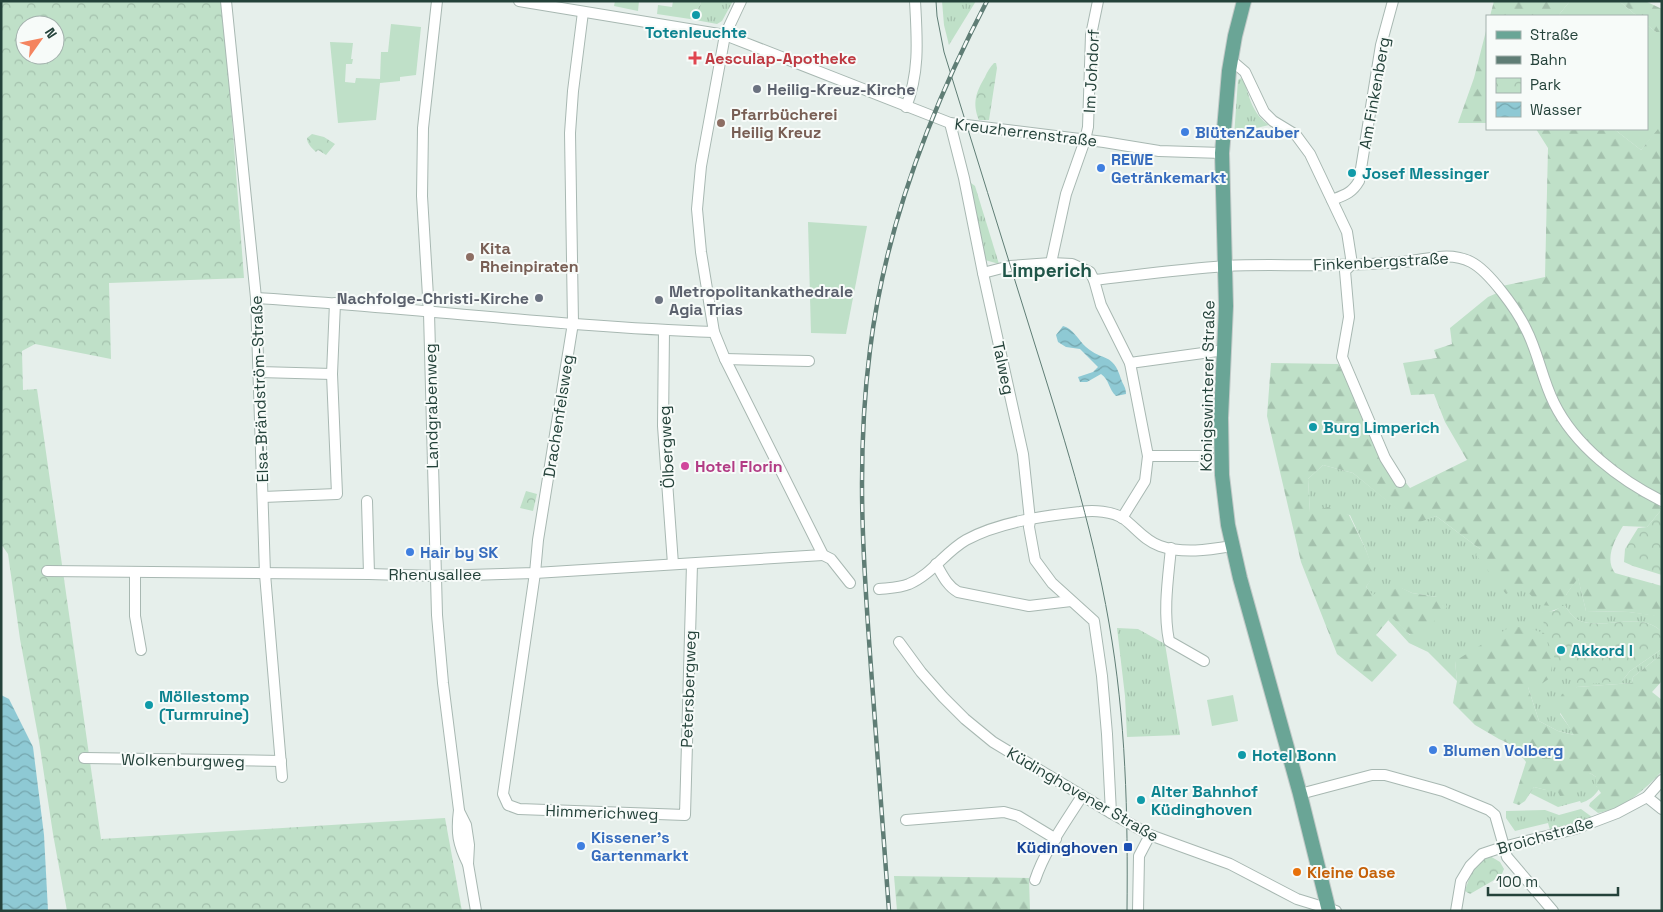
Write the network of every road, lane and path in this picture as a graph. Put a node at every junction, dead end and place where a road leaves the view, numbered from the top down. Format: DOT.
graph roads {
  1 [pos="226,1"];
  2 [pos="437,1"];
  3 [pos="519,1"];
  4 [pos="742,1"];
  5 [pos="915,1"];
  6 [pos="1098,1"];
  7 [pos="1244,1"];
  8 [pos="1393,1"];
  9 [pos="583,12"];
  10 [pos="725,35"];
  11 [pos="1231,60"];
  12 [pos="906,107"];
  13 [pos="950,124"];
  14 [pos="1086,140"];
  15 [pos="1222,153"];
  16 [pos="1332,200"];
  17 [pos="1051,262"];
  18 [pos="1352,264"];
  19 [pos="1226,266"];
  20 [pos="983,273"];
  21 [pos="1094,280"];
  22 [pos="256,298"];
  23 [pos="335,303"];
  24 [pos="429,312"];
  25 [pos="573,323"];
  26 [pos="664,330"];
  27 [pos="714,332"];
  28 [pos="1225,350"];
  29 [pos="725,359"];
  30 [pos="809,361"];
  31 [pos="1130,363"];
  32 [pos="258,372"];
  33 [pos="332,374"];
  34 [pos="1148,456"];
  35 [pos="1209,456"];
  36 [pos="1400,482"];
  37 [pos="263,497"];
  38 [pos="367,500"];
  39 [pos="1662,500"];
  40 [pos="1122,518"];
  41 [pos="1030,520"];
  42 [pos="1232,546"];
  43 [pos="1171,548"];
  44 [pos="823,555"];
  45 [pos="673,564"];
  46 [pos="692,564"];
  47 [pos="936,564"];
  48 [pos="47,571"];
  49 [pos="135,572"];
  50 [pos="535,573"];
  51 [pos="265,574"];
  52 [pos="369,574"];
  53 [pos="436,576"];
  54 [pos="850,583"];
  55 [pos="879,589"];
  56 [pos="1071,601"];
  57 [pos="899,642"];
  58 [pos="141,650"];
  59 [pos="1204,661"];
  60 [pos="84,758"];
  61 [pos="281,761"];
  62 [pos="282,777"];
  63 [pos="1662,780"];
  64 [pos="1300,794"];
  65 [pos="1082,796"];
  66 [pos="1647,797"];
  67 [pos="519,809"];
  68 [pos="1662,809"];
  69 [pos="1111,814"];
  70 [pos="685,815"];
  71 [pos="906,820"];
  72 [pos="1150,835"];
  73 [pos="1056,839"];
  74 [pos="1503,847"];
  75 [pos="1036,880"];
  76 [pos="1331,910"];
  77 [pos="476,911"];
  78 [pos="1138,911"];
  79 [pos="1456,911"];
  80 [pos="1553,911"];
  1 -- 22 [label="street, Elsa-Brändström-Straße"];
  2 -- 24 [label="street, Landgrabenweg"];
  3 -- 9 [label="street, Kreuzherrenstraße"];
  4 -- 10 [label="street"];
  5 -- 12 [label="street"];
  6 -- 14 [label="street, Im Johdorf"];
  7 -- 11 [label="main road, Königswinterer Straße"];
  8 -- 16 [label="street, Am Finkenberg"];
  9 -- 10 [label="street, Kreuzherrenstraße"];
  9 -- 25 [label="street, Drachenfelsweg"];
  10 -- 12 [label="street, Kreuzherrenstraße"];
  10 -- 27 [label="street"];
  11 -- 15 [label="main road, Königswinterer Straße"];
  11 -- 16 [label="street"];
  12 -- 13 [label="street, Kreuzherrenstraße"];
  13 -- 14 [label="street, Kreuzherrenstraße"];
  13 -- 20 [label="street, Talweg"];
  14 -- 15 [label="street, Kreuzherrenstraße"];
  14 -- 17 [label="street, Im Johdorf"];
  15 -- 19 [label="main road, Königswinterer Straße"];
  16 -- 18 [label="street"];
  17 -- 20 [label="street"];
  17 -- 21 [label="street"];
  18 -- 19 [label="street, Finkenbergstraße"];
  18 -- 36 [label="street"];
  18 -- 39 [label="street, Finkenbergstraße"];
  19 -- 21 [label="street, Finkenbergstraße"];
  19 -- 28 [label="main road, Königswinterer Straße"];
  20 -- 41 [label="street, Talweg"];
  21 -- 31 [label="street"];
  22 -- 23 [label="street"];
  22 -- 32 [label="street, Elsa-Brändström-Straße"];
  23 -- 24 [label="street"];
  23 -- 33 [label="street"];
  24 -- 25 [label="street"];
  24 -- 53 [label="street, Landgrabenweg"];
  25 -- 26 [label="street"];
  25 -- 50 [label="street, Drachenfelsweg"];
  26 -- 27 [label="street"];
  26 -- 45 [label="street, Ölbergweg"];
  27 -- 29 [label="street"];
  28 -- 31 [label="street"];
  28 -- 42 [label="main road, Königswinterer Straße"];
  29 -- 30 [label="street"];
  29 -- 44 [label="street"];
  31 -- 34 [label="street"];
  32 -- 33 [label="street"];
  32 -- 37 [label="street, Elsa-Brändström-Straße"];
  33 -- 37 [label="street"];
  34 -- 35 [label="street"];
  34 -- 40 [label="street"];
  37 -- 51 [label="street, Elsa-Brändström-Straße"];
  38 -- 52 [label="street"];
  40 -- 41 [label="street"];
  40 -- 43 [label="street"];
  41 -- 47 [label="street"];
  41 -- 56 [label="street, Talweg"];
  42 -- 43 [label="street"];
  42 -- 64 [label="main road, Königswinterer Straße"];
  43 -- 59 [label="street"];
  44 -- 46 [label="street, Rhenusallee"];
  44 -- 54 [label="street"];
  45 -- 46 [label="street, Rhenusallee"];
  45 -- 50 [label="street, Rhenusallee"];
  46 -- 70 [label="street, Petersbergweg"];
  47 -- 55 [label="street"];
  47 -- 56 [label="street"];
  48 -- 49 [label="street, Rhenusallee"];
  49 -- 51 [label="street, Rhenusallee"];
  49 -- 58 [label="street"];
  50 -- 53 [label="street, Rhenusallee"];
  50 -- 67 [label="street, Drachenfelsweg"];
  51 -- 52 [label="street, Rhenusallee"];
  51 -- 61 [label="street, Elsa-Brändström-Straße"];
  52 -- 53 [label="street, Rhenusallee"];
  53 -- 77 [label="street, Landgrabenweg"];
  56 -- 69 [label="street, Talweg"];
  57 -- 65 [label="street, Küdinghovener Straße"];
  60 -- 61 [label="street, Wolkenburgweg"];
  61 -- 62 [label="street, Elsa-Brändström-Straße"];
  63 -- 66 [label="street, Broichstraße"];
  64 -- 74 [label="street"];
  64 -- 76 [label="main road, Königswinterer Straße"];
  65 -- 69 [label="street, Küdinghovener Straße"];
  65 -- 73 [label="street"];
  66 -- 68 [label="street"];
  66 -- 74 [label="street, Broichstraße"];
  67 -- 70 [label="street, Himmerichweg"];
  69 -- 72 [label="street, Küdinghovener Straße"];
  71 -- 73 [label="street"];
  72 -- 76 [label="street, Küdinghovener Straße"];
  72 -- 78 [label="street"];
  73 -- 75 [label="street"];
  74 -- 79 [label="street, Broichstraße"];
  74 -- 80 [label="street"];
}
